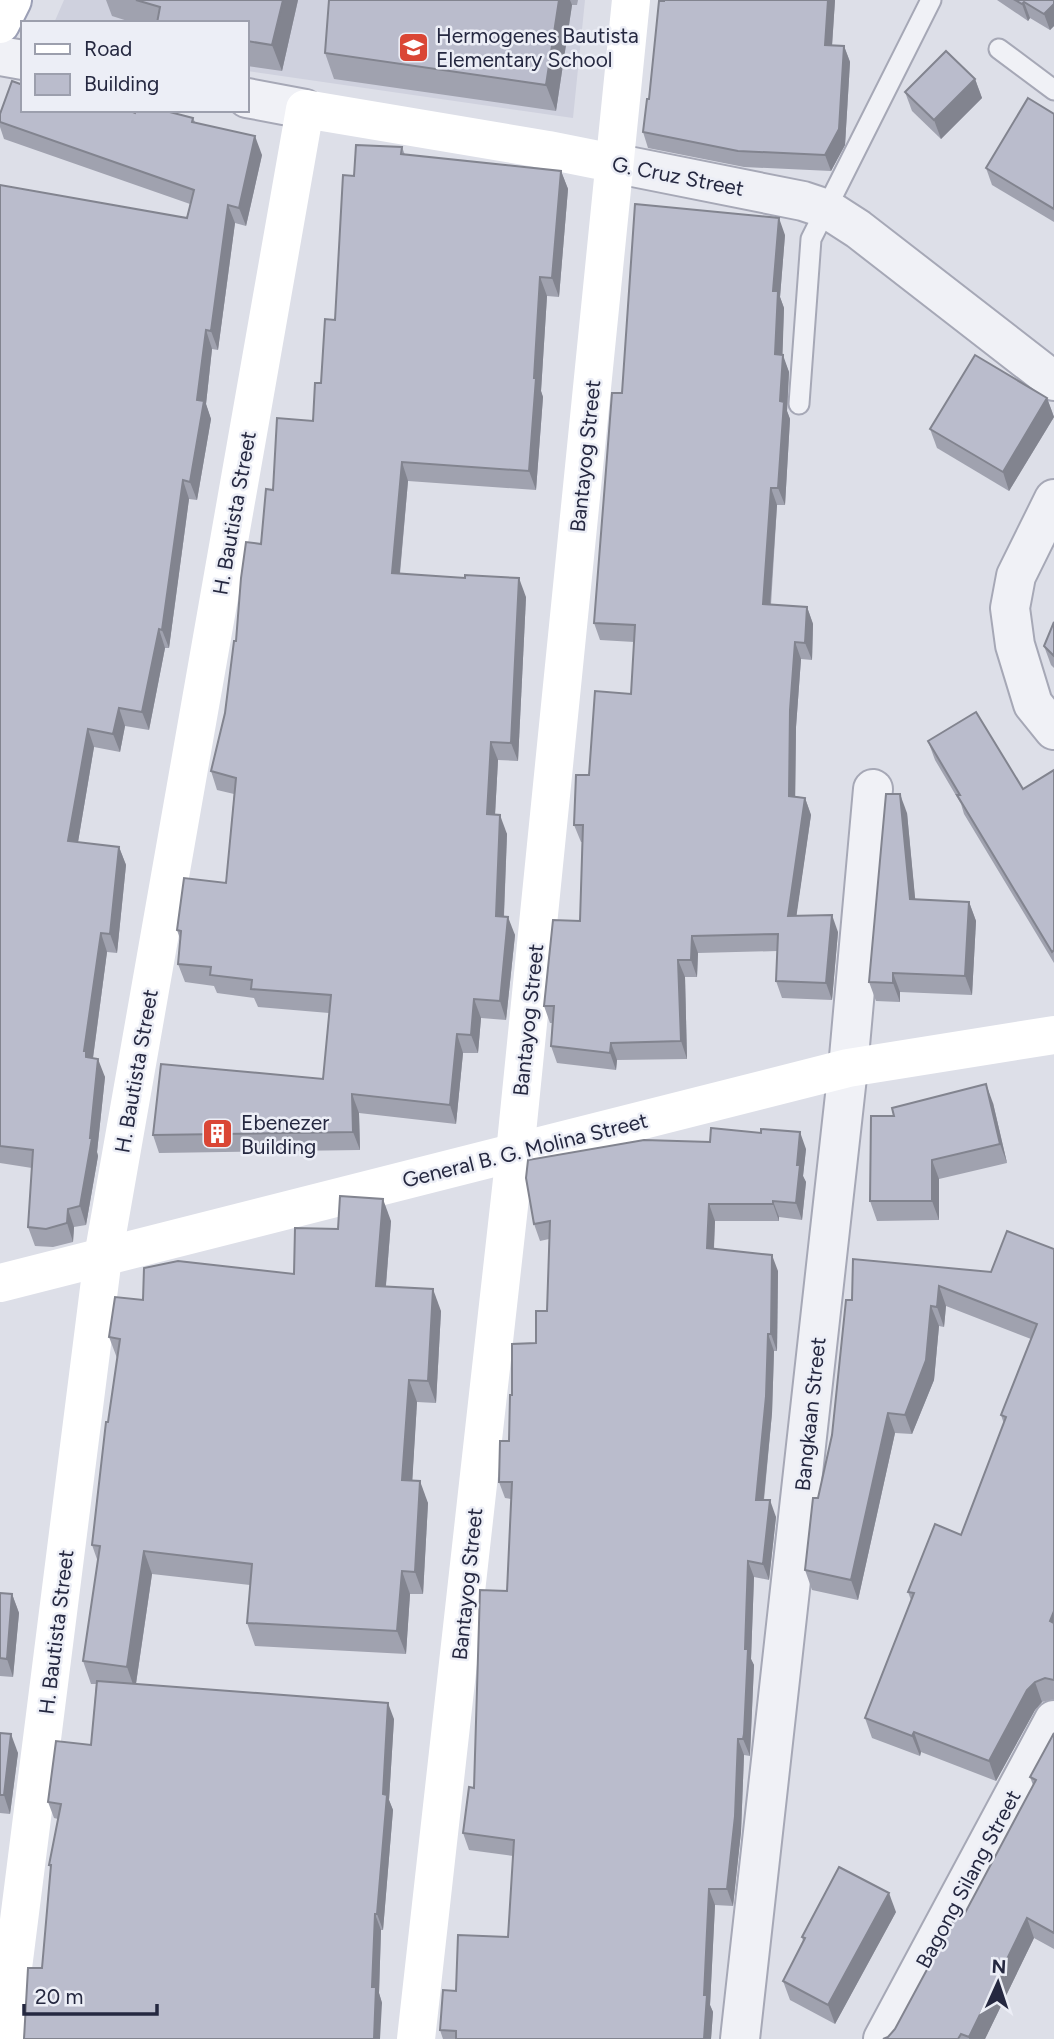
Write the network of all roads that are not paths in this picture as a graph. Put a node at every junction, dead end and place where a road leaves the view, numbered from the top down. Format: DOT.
graph roads {
  1 [pos="12,0"];
  2 [pos="631,0"];
  3 [pos="931,0"];
  4 [pos="0,24"];
  5 [pos="999,49"];
  6 [pos="0,56"];
  7 [pos="21,60"];
  8 [pos="1054,90"];
  9 [pos="248,98"];
  10 [pos="305,109"];
  11 [pos="613,163"];
  12 [pos="827,209"];
  13 [pos="1054,381"];
  14 [pos="799,404"];
  15 [pos="1054,499"];
  16 [pos="1054,730"];
  17 [pos="873,789"];
  18 [pos="1036,1037"];
  19 [pos="848,1068"];
  20 [pos="515,1153"];
  21 [pos="103,1258"];
  22 [pos="0,1283"];
  23 [pos="1054,1720"];
  24 [pos="4,2039"];
  25 [pos="416,2039"];
  26 [pos="740,2039"];
  27 [pos="883,2039"];
  1 -- 4 [label="street"];
  2 -- 11 [label="street, Bantayog Street"];
  3 -- 12 [label="lane"];
  5 -- 8 [label="lane"];
  6 -- 7 [label="street"];
  9 -- 10 [label="street, G. Cruz Street"];
  10 -- 11 [label="street, G. Cruz Street"];
  10 -- 21 [label="street, H. Bautista Street"];
  11 -- 12 [label="street, G. Cruz Street"];
  11 -- 20 [label="street, Bantayog Street"];
  12 -- 13 [label="street, G. Cruz Street"];
  12 -- 14 [label="lane"];
  15 -- 16 [label="street"];
  17 -- 19 [label="street, Bangkaan Street"];
  18 -- 19 [label="street, General B. G. Molina Street"];
  19 -- 20 [label="street, General B. G. Molina Street"];
  19 -- 26 [label="street, Bangkaan Street"];
  20 -- 21 [label="street, General B. G. Molina Street"];
  20 -- 25 [label="street, Bantayog Street"];
  21 -- 22 [label="street, General B. G. Molina Street"];
  21 -- 24 [label="street, H. Bautista Street"];
  23 -- 27 [label="street, Bagong Silang Street"];
}
